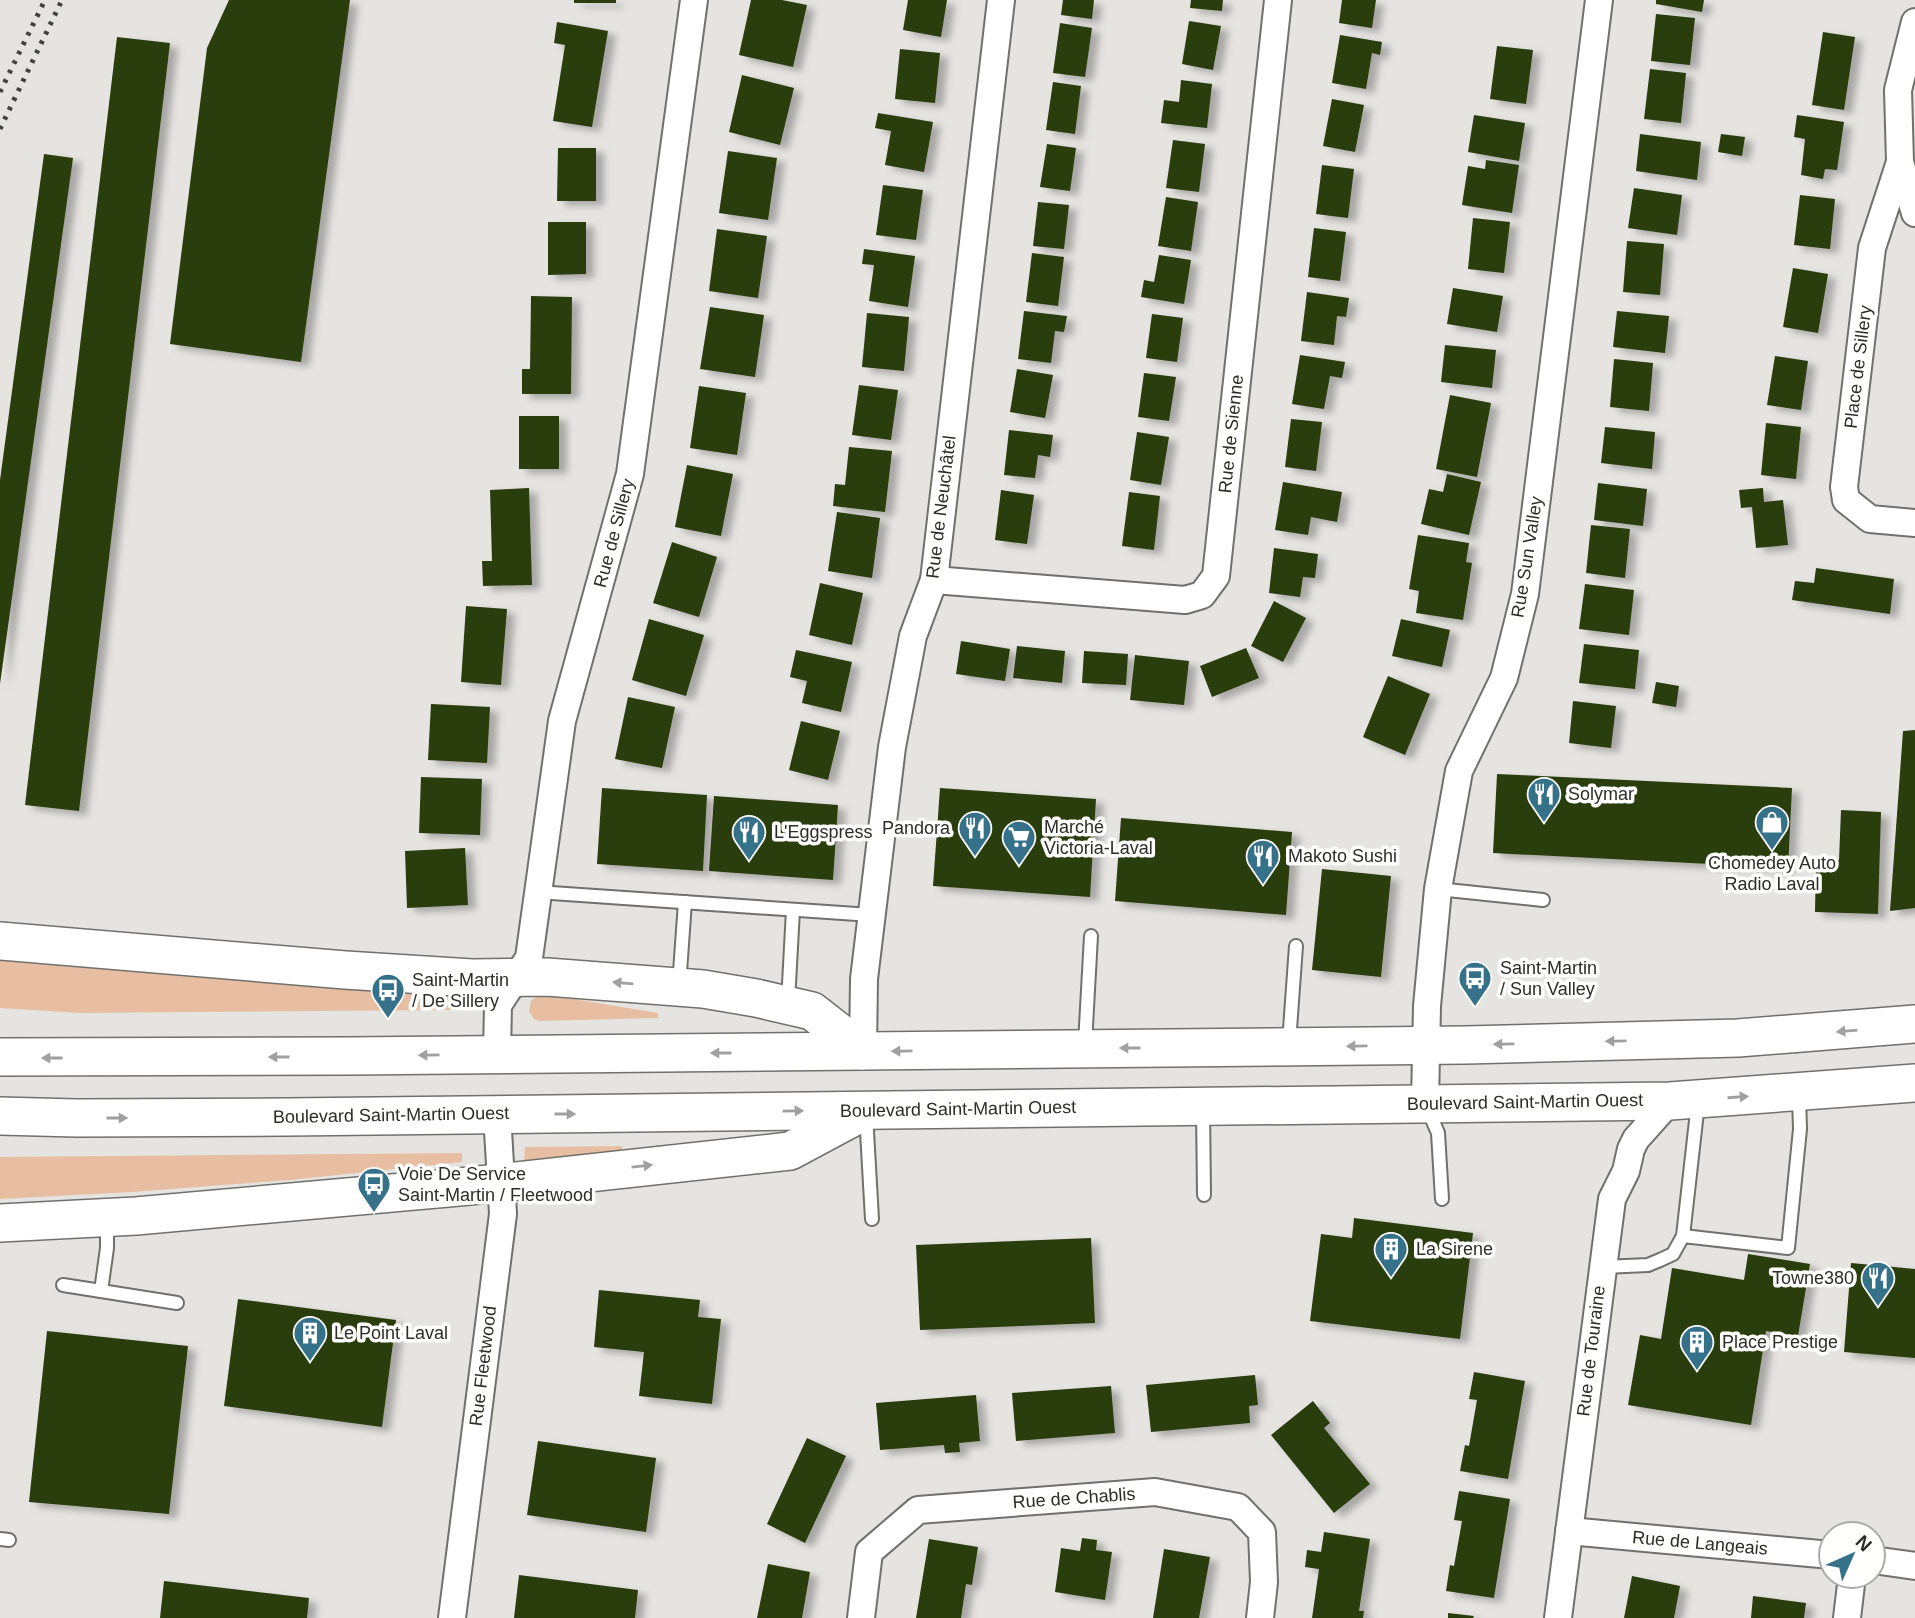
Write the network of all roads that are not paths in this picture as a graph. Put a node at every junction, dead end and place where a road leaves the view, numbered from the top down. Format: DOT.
graph roads {
  1 [pos="694,0"];
  2 [pos="1001,0"];
  3 [pos="1278,0"];
  4 [pos="1600,0"];
  5 [pos="1915,22"];
  6 [pos="1900,162"];
  7 [pos="1915,214"];
  8 [pos="1915,523"];
  9 [pos="934,580"];
  10 [pos="1438,889"];
  11 [pos="537,892"];
  12 [pos="1543,900"];
  13 [pos="685,902"];
  14 [pos="793,910"];
  15 [pos="870,915"];
  16 [pos="1091,936"];
  17 [pos="0,941"];
  18 [pos="1296,946"];
  19 [pos="516,976"];
  20 [pos="679,987"];
  21 [pos="788,1006"];
  22 [pos="1915,1024"];
  23 [pos="1426,1044"];
  24 [pos="1289,1047"];
  25 [pos="1085,1049"];
  26 [pos="863,1051"];
  27 [pos="497,1054"];
  28 [pos="0,1057"];
  29 [pos="1915,1083"];
  30 [pos="1799,1093"];
  31 [pos="1684,1100"];
  32 [pos="1425,1103"];
  33 [pos="1203,1107"];
  34 [pos="866,1110"];
  35 [pos="497,1114"];
  36 [pos="0,1116"];
  37 [pos="501,1183"];
  38 [pos="1204,1195"];
  39 [pos="1442,1199"];
  40 [pos="107,1217"];
  41 [pos="872,1219"];
  42 [pos="0,1223"];
  43 [pos="1683,1236"];
  44 [pos="1602,1267"];
  45 [pos="63,1285"];
  46 [pos="101,1291"];
  47 [pos="177,1303"];
  48 [pos="1569,1531"];
  49 [pos="1817,1554"];
  50 [pos="1887,1562"];
  51 [pos="1915,1566"];
  52 [pos="1850,1590"];
  53 [pos="452,1618"];
  54 [pos="861,1618"];
  55 [pos="1260,1618"];
  56 [pos="1558,1618"];
  57 [pos="1847,1618"];
  1 -- 11 [label="street, Rue de Sillery"];
  2 -- 9 [label="street, Rue de Neuchâtel"];
  3 -- 9 [label="street, Rue de Sienne"];
  4 -- 10 [label="street, Rue Sun Valley"];
  5 -- 6 [label="street, Place de Sillery"];
  6 -- 7 [label="street, Place de Sillery"];
  6 -- 8 [label="street, Place de Sillery"];
  9 -- 15 [label="street, Rue de Neuchâtel"];
  10 -- 12 [label="lane"];
  10 -- 23 [label="street, Rue Sun Valley"];
  11 -- 13 [label="lane"];
  11 -- 19 [label="street, Rue de Sillery"];
  13 -- 14 [label="lane"];
  13 -- 20 [label="lane"];
  14 -- 15 [label="lane"];
  14 -- 21 [label="lane"];
  15 -- 26 [label="street, Rue de Neuchâtel"];
  16 -- 25 [label="lane"];
  17 -- 19 [label="main road"];
  18 -- 24 [label="lane"];
  20 -- 19 [label="main road, one-way"];
  19 -- 27 [label="street, Rue de Sillery"];
  20 -- 21 [label="main road"];
  21 -- 26 [label="main road"];
  22 -- 23 [label="main road, one-way"];
  23 -- 24 [label="main road, one-way"];
  23 -- 32 [label="street, Rue Sun Valley"];
  24 -- 25 [label="main road, one-way"];
  25 -- 26 [label="main road, one-way"];
  26 -- 27 [label="main road, one-way"];
  27 -- 28 [label="main road, one-way"];
  29 -- 30 [label="main road, Boulevard Saint-Martin Ouest"];
  31 -- 30 [label="main road, Boulevard Saint-Martin Ouest, one-way"];
  30 -- 43 [label="lane"];
  31 -- 32 [label="main road, Boulevard Saint-Martin Ouest"];
  31 -- 43 [label="lane"];
  31 -- 44 [label="street, Rue de Touraine"];
  32 -- 33 [label="main road, Boulevard Saint-Martin Ouest"];
  32 -- 39 [label="lane"];
  33 -- 34 [label="main road, Boulevard Saint-Martin Ouest"];
  33 -- 38 [label="lane"];
  35 -- 34 [label="main road, Boulevard Saint-Martin Ouest, one-way"];
  37 -- 34 [label="main road, one-way"];
  34 -- 41 [label="lane"];
  36 -- 35 [label="main road, Boulevard Saint-Martin Ouest, one-way"];
  35 -- 37 [label="street, Rue Fleetwood"];
  37 -- 40 [label="main road"];
  37 -- 53 [label="street, Rue Fleetwood"];
  40 -- 42 [label="main road"];
  40 -- 46 [label="lane"];
  43 -- 44 [label="lane"];
  44 -- 48 [label="street, Rue de Touraine"];
  45 -- 46 [label="lane"];
  46 -- 47 [label="lane"];
  48 -- 49 [label="street, Rue de Langeais"];
  48 -- 56 [label="street, Rue de Touraine"];
  50 -- 51 [label="street"];
  52 -- 57 [label="street"];
  54 -- 55 [label="street, Rue de Chablis"];
}
